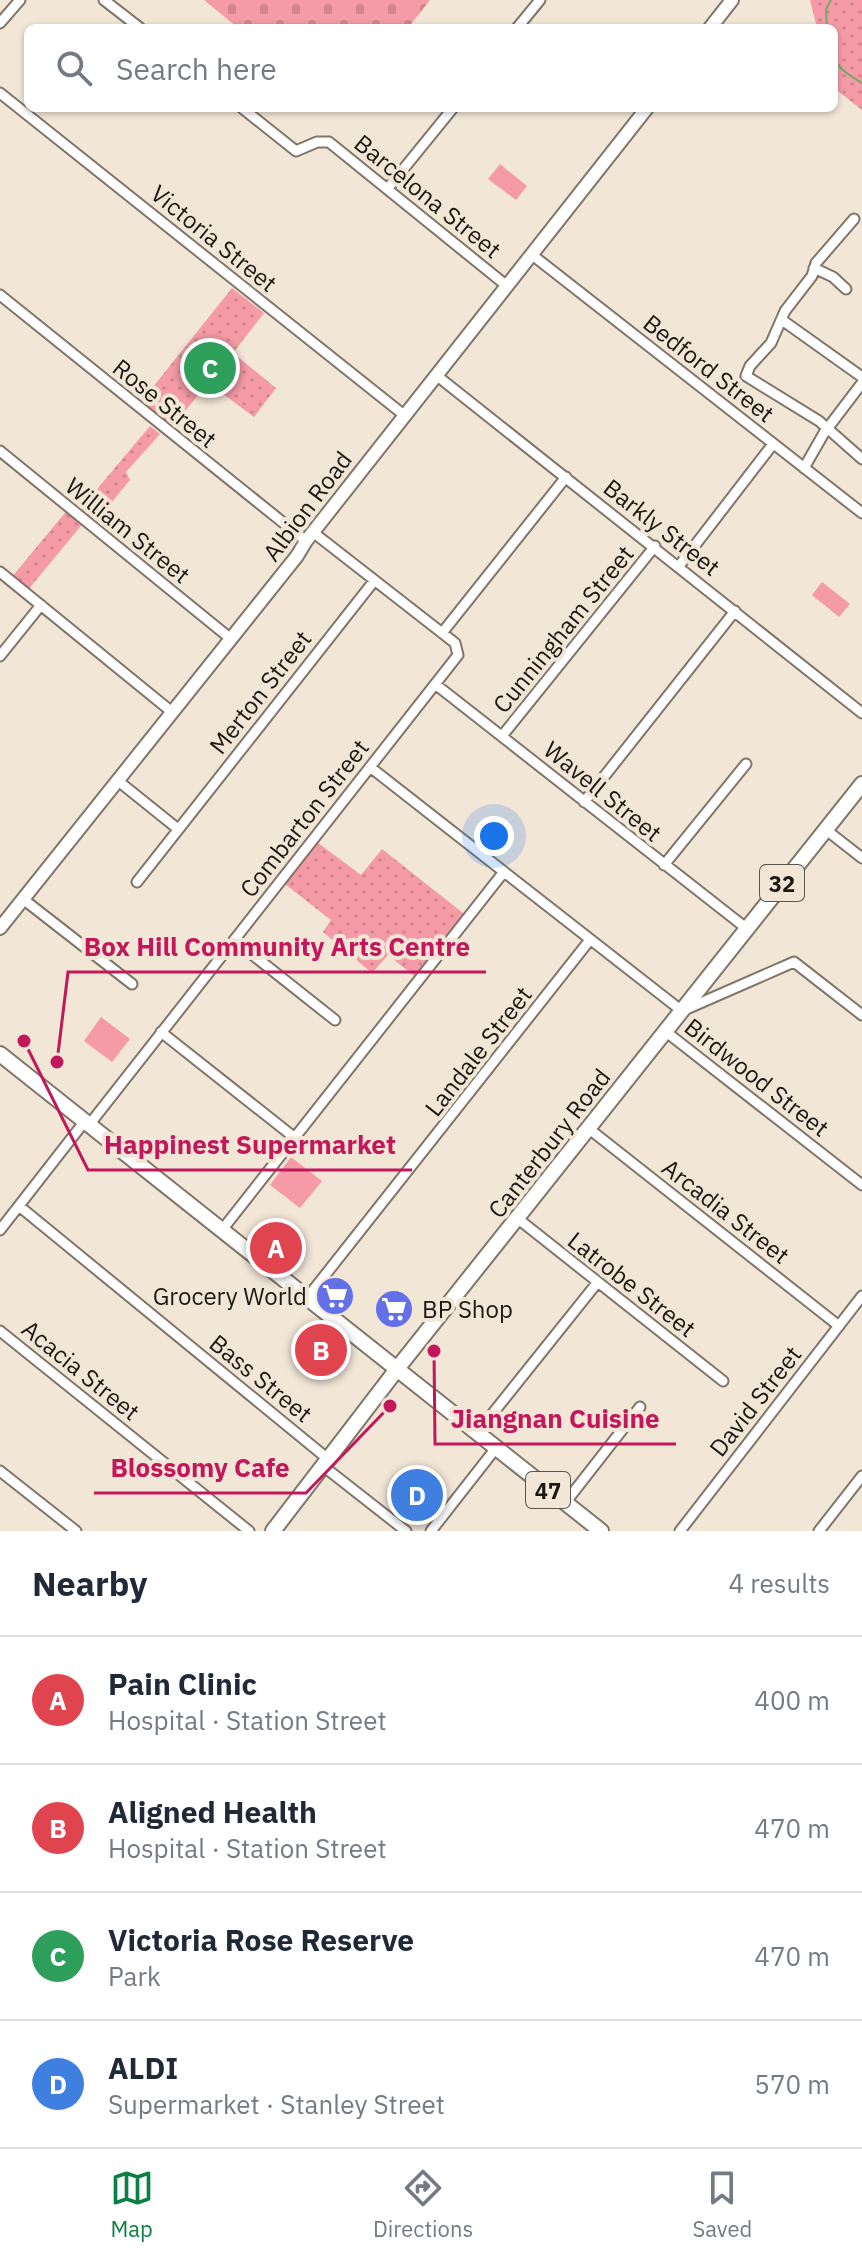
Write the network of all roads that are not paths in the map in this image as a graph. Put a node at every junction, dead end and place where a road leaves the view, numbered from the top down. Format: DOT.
graph roads {
  1 [pos="20,0"];
  2 [pos="104,0"];
  3 [pos="540,0"];
  4 [pos="732,0"];
  5 [pos="0,23"];
  6 [pos="135,24"];
  7 [pos="520,24"];
  8 [pos="713,24"];
  9 [pos="0,93"];
  10 [pos="247,112"];
  11 [pos="450,112"];
  12 [pos="644,112"];
  13 [pos="388,188"];
  14 [pos="854,219"];
  15 [pos="531,254"];
  16 [pos="814,268"];
  17 [pos="507,286"];
  18 [pos="846,289"];
  19 [pos="0,295"];
  20 [pos="782,320"];
  21 [pos="436,375"];
  22 [pos="862,380"];
  23 [pos="404,415"];
  24 [pos="827,430"];
  25 [pos="773,444"];
  26 [pos="0,451"];
  27 [pos="862,459"];
  28 [pos="804,468"];
  29 [pos="566,477"];
  30 [pos="862,513"];
  31 [pos="310,537"];
  32 [pos="655,546"];
  33 [pos="679,566"];
  34 [pos="0,572"];
  35 [pos="374,581"];
  36 [pos="41,605"];
  37 [pos="735,611"];
  38 [pos="442,633"];
  39 [pos="231,639"];
  40 [pos="458,648"];
  41 [pos="0,656"];
  42 [pos="435,684"];
  43 [pos="172,712"];
  44 [pos="862,713"];
  45 [pos="502,736"];
  46 [pos="746,764"];
  47 [pos="370,767"];
  48 [pos="117,780"];
  49 [pos="862,784"];
  50 [pos="584,802"];
  51 [pos="178,829"];
  52 [pos="825,829"];
  53 [pos="862,858"];
  54 [pos="664,865"];
  55 [pos="503,873"];
  56 [pos="137,882"];
  57 [pos="23,899"];
  58 [pos="0,928"];
  59 [pos="746,928"];
  60 [pos="234,940"];
  61 [pos="589,941"];
  62 [pos="132,984"];
  63 [pos="682,1011"];
  64 [pos="862,1015"];
  65 [pos="335,1020"];
  66 [pos="665,1031"];
  67 [pos="161,1032"];
  68 [pos="0,1054"];
  69 [pos="87,1123"];
  70 [pos="588,1128"];
  71 [pos="295,1138"];
  72 [pos="862,1185"];
  73 [pos="19,1206"];
  74 [pos="517,1218"];
  75 [pos="0,1230"];
  76 [pos="222,1230"];
  77 [pos="597,1283"];
  78 [pos="862,1296"];
  79 [pos="307,1298"];
  80 [pos="839,1326"];
  81 [pos="0,1331"];
  82 [pos="397,1369"];
  83 [pos="723,1381"];
  84 [pos="640,1407"];
  85 [pos="477,1433"];
  86 [pos="496,1448"];
  87 [pos="326,1462"];
  88 [pos="0,1471"];
  89 [pos="862,1476"];
  90 [pos="565,1503"];
  91 [pos="591,1528"];
  92 [pos="76,1531"];
  93 [pos="249,1531"];
  94 [pos="273,1531"];
  95 [pos="406,1531"];
  96 [pos="431,1531"];
  97 [pos="680,1531"];
  98 [pos="819,1531"];
  1 -- 5 [label="street"];
  2 -- 6 [label="street"];
  3 -- 7 [label="street"];
  4 -- 8 [label="street"];
  9 -- 23 [label="street, Victoria Street"];
  10 -- 13 [label="street, Barcelona Street"];
  11 -- 13 [label="street"];
  12 -- 15 [label="street, Albion Road"];
  13 -- 17 [label="street, Barcelona Street"];
  14 -- 16 [label="street"];
  15 -- 17 [label="street, Albion Road"];
  15 -- 25 [label="street, Bedford Street"];
  16 -- 18 [label="street"];
  16 -- 20 [label="street"];
  17 -- 21 [label="street, Albion Road"];
  19 -- 31 [label="street, Rose Street"];
  20 -- 22 [label="street"];
  20 -- 24 [label="street"];
  21 -- 23 [label="street, Albion Road"];
  21 -- 29 [label="street, Barkly Street"];
  22 -- 24 [label="street"];
  23 -- 31 [label="street, Albion Road"];
  24 -- 27 [label="street"];
  24 -- 28 [label="street"];
  25 -- 28 [label="street, Bedford Street"];
  25 -- 33 [label="street"];
  26 -- 39 [label="street, William Street"];
  28 -- 30 [label="street, Bedford Street"];
  29 -- 32 [label="street, Barkly Street"];
  29 -- 38 [label="street"];
  31 -- 35 [label="street, Rose Street"];
  31 -- 39 [label="street, Albion Road"];
  32 -- 33 [label="street, Barkly Street"];
  32 -- 45 [label="street, Cunningham Street"];
  33 -- 37 [label="street, Barkly Street"];
  34 -- 36 [label="street"];
  35 -- 38 [label="street, Rose Street"];
  35 -- 51 [label="street, Merton Street"];
  36 -- 41 [label="street"];
  36 -- 43 [label="street"];
  37 -- 44 [label="street, Barkly Street"];
  37 -- 50 [label="street"];
  38 -- 40 [label="street, Rose Street"];
  39 -- 43 [label="street, Albion Road"];
  40 -- 42 [label="street, Combarton Street"];
  42 -- 45 [label="street, Wavell Street"];
  42 -- 47 [label="street, Combarton Street"];
  43 -- 48 [label="street, Albion Road"];
  45 -- 50 [label="street, Wavell Street"];
  46 -- 54 [label="street"];
  47 -- 55 [label="street"];
  47 -- 60 [label="street, Combarton Street"];
  48 -- 51 [label="street"];
  48 -- 57 [label="street, Albion Road"];
  49 -- 52 [label="main road, Canterbury Road / 32"];
  50 -- 54 [label="street, Wavell Street"];
  51 -- 56 [label="street, Merton Street"];
  52 -- 53 [label="street"];
  52 -- 59 [label="main road, Canterbury Road / 32"];
  54 -- 59 [label="street, Wavell Street"];
  55 -- 61 [label="street"];
  55 -- 71 [label="street"];
  57 -- 58 [label="street, Albion Road"];
  57 -- 62 [label="street"];
  59 -- 63 [label="main road, Canterbury Road / 32"];
  60 -- 65 [label="street"];
  60 -- 67 [label="street, Combarton Street"];
  61 -- 63 [label="street"];
  61 -- 79 [label="street, Landale Street"];
  63 -- 64 [label="street"];
  63 -- 66 [label="main road, Canterbury Road / 32"];
  66 -- 70 [label="main road, Canterbury Road / 32"];
  66 -- 72 [label="street, Birdwood Street"];
  67 -- 69 [label="street, Combarton Street"];
  67 -- 71 [label="street"];
  68 -- 69 [label="main road, 47"];
  69 -- 73 [label="street, Combarton Street"];
  69 -- 76 [label="main road, 47"];
  70 -- 74 [label="main road, Canterbury Road / 32"];
  70 -- 80 [label="street, Arcadia Street"];
  71 -- 76 [label="street"];
  73 -- 75 [label="street, Combarton Street"];
  73 -- 87 [label="street, Bass Street"];
  74 -- 77 [label="street, Latrobe Street"];
  74 -- 82 [label="main road, Canterbury Road / 32"];
  76 -- 79 [label="main road, 47"];
  77 -- 83 [label="street, Latrobe Street"];
  77 -- 85 [label="street"];
  78 -- 80 [label="street, David Street"];
  79 -- 82 [label="main road, 47"];
  80 -- 97 [label="street, David Street"];
  81 -- 93 [label="street, Acacia Street"];
  82 -- 85 [label="main road, 47"];
  82 -- 87 [label="main road, Canterbury Road / 32"];
  84 -- 90 [label="street"];
  85 -- 86 [label="main road, 47"];
  86 -- 90 [label="main road, 47"];
  86 -- 96 [label="street"];
  87 -- 94 [label="main road, Canterbury Road / 32"];
  87 -- 95 [label="street, Bass Street"];
  88 -- 92 [label="street"];
  89 -- 98 [label="street"];
  90 -- 91 [label="main road, 47"];
}
